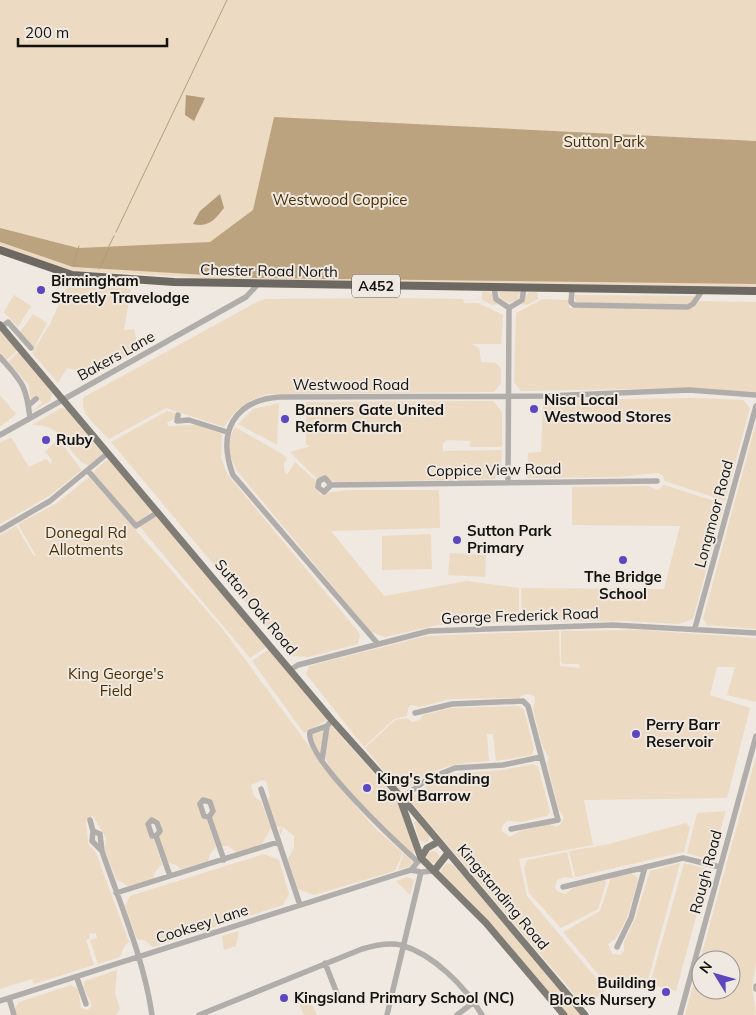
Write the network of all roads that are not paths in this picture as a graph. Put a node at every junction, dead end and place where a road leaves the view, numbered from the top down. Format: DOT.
graph roads {
  1 [pos="0,250"];
  2 [pos="254,284"];
  3 [pos="494,288"];
  4 [pos="524,288"];
  5 [pos="572,290"];
  6 [pos="702,291"];
  7 [pos="756,291"];
  8 [pos="509,308"];
  9 [pos="1,326"];
  10 [pos="20,349"];
  11 [pos="0,357"];
  12 [pos="756,395"];
  13 [pos="508,396"];
  14 [pos="36,399"];
  15 [pos="64,400"];
  16 [pos="29,405"];
  17 [pos="756,406"];
  18 [pos="30,418"];
  19 [pos="176,419"];
  20 [pos="227,432"];
  21 [pos="0,435"];
  22 [pos="108,453"];
  23 [pos="88,471"];
  24 [pos="657,481"];
  25 [pos="508,482"];
  26 [pos="331,485"];
  27 [pos="158,512"];
  28 [pos="0,530"];
  29 [pos="695,628"];
  30 [pos="756,633"];
  31 [pos="378,644"];
  32 [pos="290,670"];
  33 [pos="415,713"];
  34 [pos="329,723"];
  35 [pos="756,736"];
  36 [pos="541,757"];
  37 [pos="322,760"];
  38 [pos="261,789"];
  39 [pos="400,799"];
  40 [pos="209,817"];
  41 [pos="90,820"];
  42 [pos="510,829"];
  43 [pos="94,831"];
  44 [pos="156,836"];
  45 [pos="278,842"];
  46 [pos="438,842"];
  47 [pos="102,851"];
  48 [pos="448,853"];
  49 [pos="224,860"];
  50 [pos="419,860"];
  51 [pos="645,867"];
  52 [pos="720,867"];
  53 [pos="411,870"];
  54 [pos="434,871"];
  55 [pos="421,872"];
  56 [pos="170,876"];
  57 [pos="564,887"];
  58 [pos="116,893"];
  59 [pos="300,905"];
  60 [pos="404,947"];
  61 [pos="617,947"];
  62 [pos="139,958"];
  63 [pos="325,963"];
  64 [pos="77,978"];
  65 [pos="338,996"];
  66 [pos="8,998"];
  67 [pos="0,1001"];
  68 [pos="474,1002"];
  69 [pos="86,1004"];
  70 [pos="14,1015"];
  71 [pos="152,1015"];
  72 [pos="199,1015"];
  73 [pos="387,1015"];
  74 [pos="457,1015"];
  75 [pos="482,1015"];
  76 [pos="564,1015"];
  77 [pos="585,1015"];
  78 [pos="680,1015"];
  1 -- 2 [label="highway, Chester Road North / A452"];
  2 -- 3 [label="highway, Chester Road North / A452"];
  2 -- 15 [label="street, Bakers Lane"];
  3 -- 4 [label="highway, Chester Road North / A452"];
  3 -- 8 [label="street"];
  4 -- 5 [label="highway, Chester Road North / A452"];
  4 -- 8 [label="street"];
  5 -- 6 [label="highway, Chester Road North / A452"];
  5 -- 6 [label="street"];
  6 -- 7 [label="highway, Chester Road North / A452"];
  8 -- 13 [label="street"];
  9 -- 10 [label="main road, Sutton Oak Road"];
  9 -- 10 [label="street, Sutton Oak Road"];
  10 -- 15 [label="main road, Sutton Oak Road"];
  11 -- 16 [label="street"];
  12 -- 13 [label="street, Westwood Road"];
  13 -- 20 [label="street, Westwood Road"];
  13 -- 25 [label="street"];
  14 -- 16 [label="street"];
  15 -- 18 [label="street, Bakers Lane"];
  15 -- 22 [label="main road, Sutton Oak Road"];
  16 -- 18 [label="street"];
  17 -- 29 [label="street, Longmoor Road"];
  18 -- 21 [label="street, Bakers Lane"];
  19 -- 20 [label="street"];
  20 -- 31 [label="street"];
  22 -- 23 [label="street"];
  22 -- 27 [label="main road, Sutton Oak Road"];
  23 -- 27 [label="street"];
  23 -- 28 [label="street"];
  24 -- 25 [label="street, Coppice View Road"];
  25 -- 26 [label="street, Coppice View Road"];
  27 -- 32 [label="main road, Sutton Oak Road"];
  29 -- 30 [label="street, George Frederick Road"];
  29 -- 31 [label="street, George Frederick Road"];
  31 -- 32 [label="street, George Frederick Road"];
  32 -- 34 [label="main road, Sutton Oak Road"];
  33 -- 36 [label="street"];
  34 -- 37 [label="street"];
  34 -- 37 [label="street, Kingstanding Road"];
  34 -- 39 [label="main road, Kingstanding Road"];
  35 -- 52 [label="street, Rough Road"];
  36 -- 39 [label="street"];
  36 -- 42 [label="street"];
  37 -- 50 [label="street, Kingstanding Road"];
  38 -- 45 [label="street"];
  39 -- 46 [label="main road, Kingstanding Road"];
  39 -- 50 [label="main road, Kingstanding Road"];
  40 -- 49 [label="street"];
  41 -- 43 [label="street"];
  43 -- 47 [label="street"];
  43 -- 47 [label="street"];
  44 -- 56 [label="street"];
  45 -- 49 [label="street"];
  45 -- 59 [label="street"];
  46 -- 48 [label="main road, Kingstanding Road"];
  46 -- 50 [label="main road"];
  47 -- 58 [label="street"];
  48 -- 54 [label="main road"];
  48 -- 77 [label="main road, Kingstanding Road"];
  49 -- 56 [label="street"];
  50 -- 53 [label="street"];
  50 -- 54 [label="main road, Kingstanding Road"];
  51 -- 52 [label="street"];
  51 -- 57 [label="street"];
  51 -- 61 [label="street"];
  52 -- 78 [label="street, Rough Road"];
  53 -- 55 [label="street, Cooksey Lane"];
  53 -- 59 [label="street, Cooksey Lane"];
  54 -- 55 [label="street, Cooksey Lane"];
  54 -- 76 [label="main road, Kingstanding Road"];
  55 -- 60 [label="street"];
  56 -- 58 [label="street"];
  58 -- 62 [label="street"];
  59 -- 62 [label="street, Cooksey Lane"];
  60 -- 63 [label="street"];
  60 -- 68 [label="street"];
  60 -- 73 [label="street"];
  62 -- 64 [label="street, Cooksey Lane"];
  62 -- 71 [label="street"];
  63 -- 65 [label="street"];
  63 -- 72 [label="street"];
  64 -- 66 [label="street, Cooksey Lane"];
  64 -- 69 [label="street"];
  66 -- 67 [label="street, Cooksey Lane"];
  66 -- 70 [label="street"];
  68 -- 74 [label="street"];
  68 -- 75 [label="street"];
}
